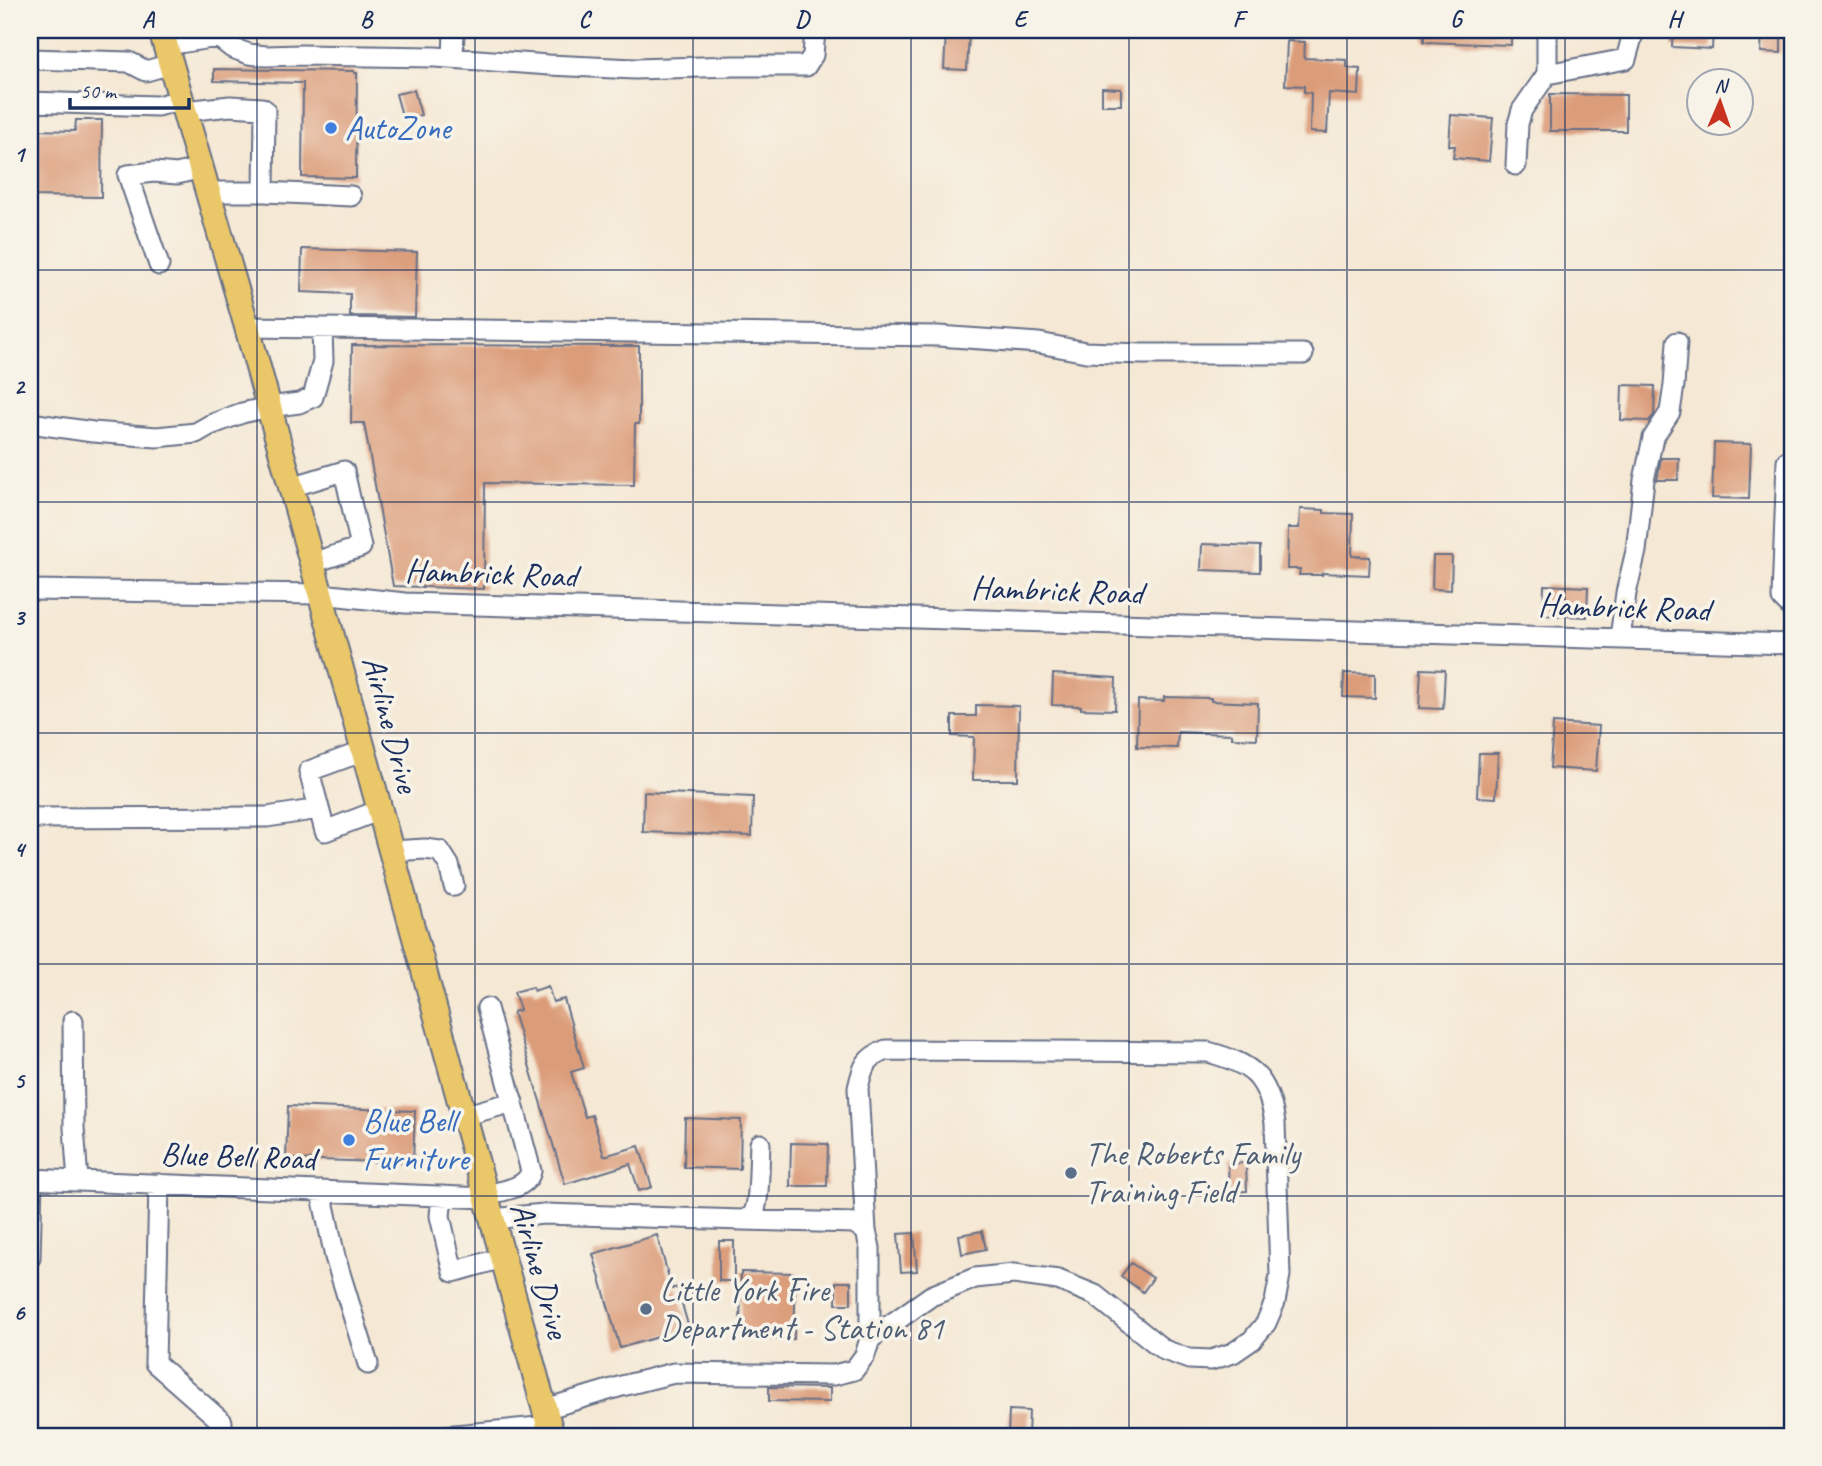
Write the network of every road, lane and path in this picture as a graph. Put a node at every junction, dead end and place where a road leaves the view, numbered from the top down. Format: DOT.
graph roads {
  1 [pos="454,30"];
  2 [pos="815,30"];
  3 [pos="1546,30"];
  4 [pos="1634,30"];
  5 [pos="219,34"];
  6 [pos="166,46"];
  7 [pos="453,58"];
  8 [pos="30,59"];
  9 [pos="1547,74"];
  10 [pos="30,102"];
  11 [pos="183,105"];
  12 [pos="1516,164"];
  13 [pos="201,168"];
  14 [pos="208,192"];
  15 [pos="264,192"];
  16 [pos="351,196"];
  17 [pos="159,265"];
  18 [pos="247,327"];
  19 [pos="322,328"];
  20 [pos="1677,342"];
  21 [pos="1303,354"];
  22 [pos="269,407"];
  23 [pos="30,424"];
  24 [pos="1787,461"];
  25 [pos="291,486"];
  26 [pos="312,564"];
  27 [pos="30,590"];
  28 [pos="321,594"];
  29 [pos="1792,608"];
  30 [pos="1620,638"];
  31 [pos="1792,643"];
  32 [pos="364,751"];
  33 [pos="319,809"];
  34 [pos="380,810"];
  35 [pos="30,818"];
  36 [pos="392,851"];
  37 [pos="454,886"];
  38 [pos="487,1009"];
  39 [pos="73,1021"];
  40 [pos="513,1102"];
  41 [pos="463,1116"];
  42 [pos="760,1144"];
  43 [pos="31,1179"];
  44 [pos="78,1181"];
  45 [pos="159,1184"];
  46 [pos="321,1191"];
  47 [pos="442,1196"];
  48 [pos="487,1204"];
  49 [pos="743,1220"];
  50 [pos="866,1231"];
  51 [pos="30,1258"];
  52 [pos="502,1258"];
  53 [pos="870,1339"];
  54 [pos="368,1364"];
  55 [pos="549,1424"];
  56 [pos="221,1436"];
  57 [pos="444,1436"];
  1 -- 7 [label="street"];
  2 -- 7 [label="street"];
  3 -- 9 [label="street"];
  4 -- 9 [label="street"];
  5 -- 6 [label="street"];
  5 -- 7 [label="street"];
  6 -- 8 [label="street"];
  6 -- 11 [label="main road, Airline Drive"];
  9 -- 12 [label="street"];
  10 -- 11 [label="street"];
  11 -- 13 [label="main road, Airline Drive"];
  11 -- 15 [label="street"];
  13 -- 14 [label="main road, Airline Drive"];
  13 -- 17 [label="street"];
  14 -- 15 [label="street"];
  14 -- 18 [label="main road, Airline Drive"];
  15 -- 16 [label="street"];
  18 -- 19 [label="street"];
  18 -- 22 [label="main road, Airline Drive"];
  19 -- 21 [label="street"];
  19 -- 22 [label="street"];
  20 -- 30 [label="street"];
  22 -- 23 [label="street"];
  22 -- 25 [label="main road, Airline Drive"];
  24 -- 29 [label="street"];
  25 -- 26 [label="main road, Airline Drive"];
  25 -- 26 [label="street"];
  26 -- 28 [label="main road, Airline Drive"];
  27 -- 28 [label="street, Hambrick Road"];
  28 -- 30 [label="street, Hambrick Road"];
  28 -- 32 [label="main road, Airline Drive"];
  30 -- 31 [label="street, Hambrick Road"];
  32 -- 33 [label="street"];
  32 -- 34 [label="main road, Airline Drive"];
  33 -- 34 [label="street"];
  33 -- 35 [label="street"];
  34 -- 36 [label="main road, Airline Drive"];
  36 -- 37 [label="street"];
  36 -- 41 [label="main road, Airline Drive"];
  38 -- 40 [label="street"];
  39 -- 44 [label="street"];
  40 -- 41 [label="street"];
  40 -- 48 [label="street"];
  41 -- 48 [label="main road, Airline Drive"];
  42 -- 49 [label="street"];
  43 -- 44 [label="street, Blue Bell Road"];
  43 -- 51 [label="street"];
  44 -- 45 [label="street, Blue Bell Road"];
  45 -- 46 [label="street, Blue Bell Road"];
  45 -- 56 [label="street"];
  46 -- 47 [label="street, Blue Bell Road"];
  46 -- 54 [label="street"];
  47 -- 48 [label="street, Blue Bell Road"];
  47 -- 52 [label="street"];
  48 -- 49 [label="street"];
  48 -- 52 [label="main road, Airline Drive"];
  49 -- 50 [label="street"];
  50 -- 53 [label="street"];
  50 -- 53 [label="street"];
  52 -- 55 [label="main road, Airline Drive"];
  53 -- 55 [label="street"];
  55 -- 57 [label="street"];
}
